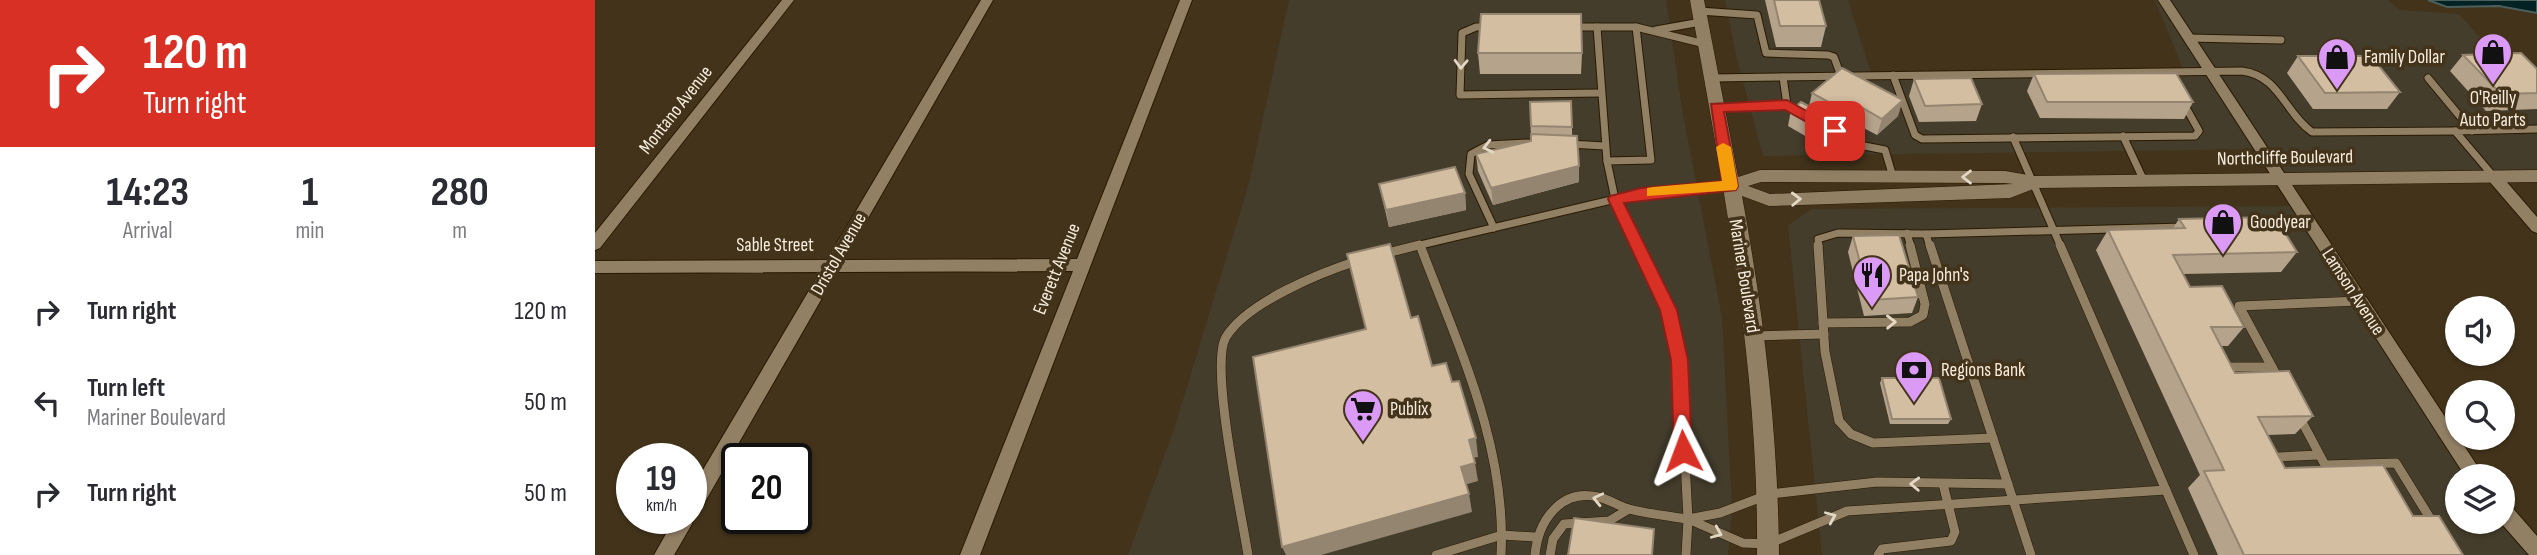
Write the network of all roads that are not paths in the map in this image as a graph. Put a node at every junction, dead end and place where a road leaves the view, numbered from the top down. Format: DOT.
graph roads {
  1 [pos="788,0"];
  2 [pos="987,0"];
  3 [pos="1186,0"];
  4 [pos="2164,0"];
  5 [pos="1699,11"];
  6 [pos="1503,27"];
  7 [pos="1570,27"];
  8 [pos="1597,27"];
  9 [pos="1636,27"];
  10 [pos="1654,30"];
  11 [pos="2189,38"];
  12 [pos="2281,40"];
  13 [pos="1705,44"];
  14 [pos="2166,71"];
  15 [pos="2210,71"];
  16 [pos="1893,75"];
  17 [pos="1841,76"];
  18 [pos="1783,77"];
  19 [pos="1711,78"];
  20 [pos="2428,78"];
  21 [pos="2172,83"];
  22 [pos="1601,93"];
  23 [pos="2179,95"];
  24 [pos="1787,105"];
  25 [pos="1716,107"];
  26 [pos="1811,118"];
  27 [pos="1823,125"];
  28 [pos="2537,129"];
  29 [pos="2455,131"];
  30 [pos="2472,131"];
  31 [pos="2123,136"];
  32 [pos="2013,138"];
  33 [pos="1538,143"];
  34 [pos="1563,144"];
  35 [pos="1605,146"];
  36 [pos="1607,161"];
  37 [pos="2537,176"];
  38 [pos="1893,177"];
  39 [pos="2494,177"];
  40 [pos="2280,179"];
  41 [pos="2144,181"];
  42 [pos="2034,182"];
  43 [pos="1730,186"];
  44 [pos="1615,199"];
  45 [pos="2191,227"];
  46 [pos="2537,227"];
  47 [pos="1494,228"];
  48 [pos="2055,229"];
  49 [pos="1907,233"];
  50 [pos="1926,234"];
  51 [pos="595,244"];
  52 [pos="1420,245"];
  53 [pos="1081,265"];
  54 [pos="832,266"];
  55 [pos="595,267"];
  56 [pos="2359,301"];
  57 [pos="1823,323"];
  58 [pos="1824,334"];
  59 [pos="1754,336"];
  60 [pos="2228,367"];
  61 [pos="2272,367"];
  62 [pos="2284,389"];
  63 [pos="2296,411"];
  64 [pos="1993,438"];
  65 [pos="2319,455"];
  66 [pos="2278,457"];
  67 [pos="2467,464"];
  68 [pos="707,481"];
  69 [pos="1943,484"];
  70 [pos="2008,484"];
  71 [pos="2167,490"];
  72 [pos="1770,494"];
  73 [pos="2014,500"];
  74 [pos="1948,504"];
  75 [pos="1629,509"];
  76 [pos="1688,519"];
  77 [pos="2515,525"];
  78 [pos="2439,532"];
  79 [pos="676,534"];
  80 [pos="1502,535"];
  81 [pos="1535,537"];
  82 [pos="1768,550"];
  83 [pos="2537,550"];
  84 [pos="664,555"];
  85 [pos="971,555"];
  86 [pos="1248,555"];
  87 [pos="1436,555"];
  88 [pos="1501,555"];
  89 [pos="1535,555"];
  90 [pos="1550,555"];
  91 [pos="1686,555"];
  92 [pos="1878,555"];
  93 [pos="2031,555"];
  94 [pos="2194,555"];
  1 -- 51 [label="street, Montano Avenue"];
  2 -- 54 [label="street, Dristol Avenue"];
  3 -- 53 [label="street, Everett Avenue"];
  4 -- 11 [label="street, Lamson Avenue"];
  5 -- 10 [label="lane"];
  5 -- 13 [label="main road, Mariner Boulevard"];
  5 -- 17 [label="lane"];
  6 -- 22 [label="lane, one-way"];
  7 -- 8 [label="lane"];
  8 -- 9 [label="lane"];
  8 -- 22 [label="lane"];
  9 -- 10 [label="lane"];
  9 -- 36 [label="lane"];
  10 -- 13 [label="lane"];
  11 -- 12 [label="lane"];
  11 -- 15 [label="street, Lamson Avenue"];
  13 -- 19 [label="main road, Mariner Boulevard"];
  14 -- 15 [label="lane"];
  14 -- 16 [label="lane"];
  14 -- 21 [label="lane"];
  15 -- 29 [label="lane"];
  15 -- 40 [label="street, Lamson Avenue"];
  16 -- 17 [label="lane"];
  16 -- 32 [label="lane"];
  17 -- 18 [label="lane"];
  18 -- 19 [label="lane"];
  18 -- 24 [label="lane"];
  19 -- 25 [label="main road, Mariner Boulevard"];
  20 -- 30 [label="lane"];
  22 -- 35 [label="lane"];
  23 -- 31 [label="lane"];
  24 -- 25 [label="lane"];
  24 -- 26 [label="lane"];
  25 -- 43 [label="main road, Mariner Boulevard"];
  27 -- 38 [label="lane"];
  28 -- 30 [label="lane"];
  29 -- 30 [label="lane"];
  29 -- 39 [label="lane"];
  31 -- 32 [label="lane"];
  31 -- 41 [label="lane"];
  32 -- 42 [label="lane"];
  33 -- 47 [label="lane, one-way"];
  34 -- 35 [label="lane"];
  35 -- 36 [label="lane"];
  36 -- 44 [label="lane"];
  37 -- 39 [label="main road, Northcliffe Boulevard"];
  42 -- 38 [label="main road, Northcliffe Boulevard, one-way"];
  38 -- 43 [label="main road, Northcliffe Boulevard"];
  39 -- 40 [label="main road, Northcliffe Boulevard"];
  39 -- 46 [label="street"];
  40 -- 41 [label="main road, Northcliffe Boulevard"];
  40 -- 56 [label="street, Lamson Avenue"];
  41 -- 42 [label="main road, Northcliffe Boulevard"];
  43 -- 42 [label="main road, Northcliffe Boulevard, one-way"];
  42 -- 48 [label="lane"];
  43 -- 44 [label="lane"];
  43 -- 59 [label="main road, Mariner Boulevard"];
  44 -- 47 [label="lane"];
  44 -- 76 [label="lane"];
  45 -- 48 [label="lane"];
  47 -- 52 [label="lane"];
  48 -- 50 [label="lane"];
  48 -- 71 [label="lane"];
  49 -- 50 [label="lane"];
  49 -- 57 [label="lane"];
  57 -- 49 [label="lane, one-way"];
  50 -- 64 [label="lane"];
  52 -- 80 [label="lane"];
  52 -- 86 [label="lane"];
  53 -- 54 [label="street, Sable Street"];
  53 -- 85 [label="street, Everett Avenue"];
  54 -- 55 [label="street, Sable Street"];
  54 -- 68 [label="street, Dristol Avenue"];
  56 -- 61 [label="lane"];
  56 -- 67 [label="street, Lamson Avenue"];
  57 -- 58 [label="lane"];
  58 -- 59 [label="lane"];
  58 -- 64 [label="lane"];
  59 -- 72 [label="main road, Mariner Boulevard"];
  60 -- 61 [label="lane"];
  61 -- 62 [label="lane"];
  63 -- 65 [label="lane"];
  64 -- 70 [label="lane"];
  65 -- 66 [label="lane"];
  65 -- 78 [label="lane"];
  69 -- 70 [label="lane"];
  69 -- 72 [label="lane, one-way"];
  69 -- 74 [label="lane"];
  70 -- 73 [label="lane"];
  71 -- 73 [label="lane"];
  71 -- 94 [label="lane"];
  72 -- 76 [label="lane"];
  72 -- 82 [label="main road, Mariner Boulevard"];
  73 -- 74 [label="lane"];
  73 -- 93 [label="lane"];
  82 -- 74 [label="lane, one-way"];
  74 -- 92 [label="lane"];
  75 -- 76 [label="lane"];
  75 -- 81 [label="lane, one-way"];
  75 -- 90 [label="lane"];
  76 -- 82 [label="lane, one-way"];
  76 -- 91 [label="lane"];
  77 -- 83 [label="street"];
  79 -- 84 [label="street"];
  80 -- 81 [label="lane"];
  80 -- 87 [label="lane"];
  80 -- 88 [label="lane"];
  81 -- 89 [label="lane"];
}
